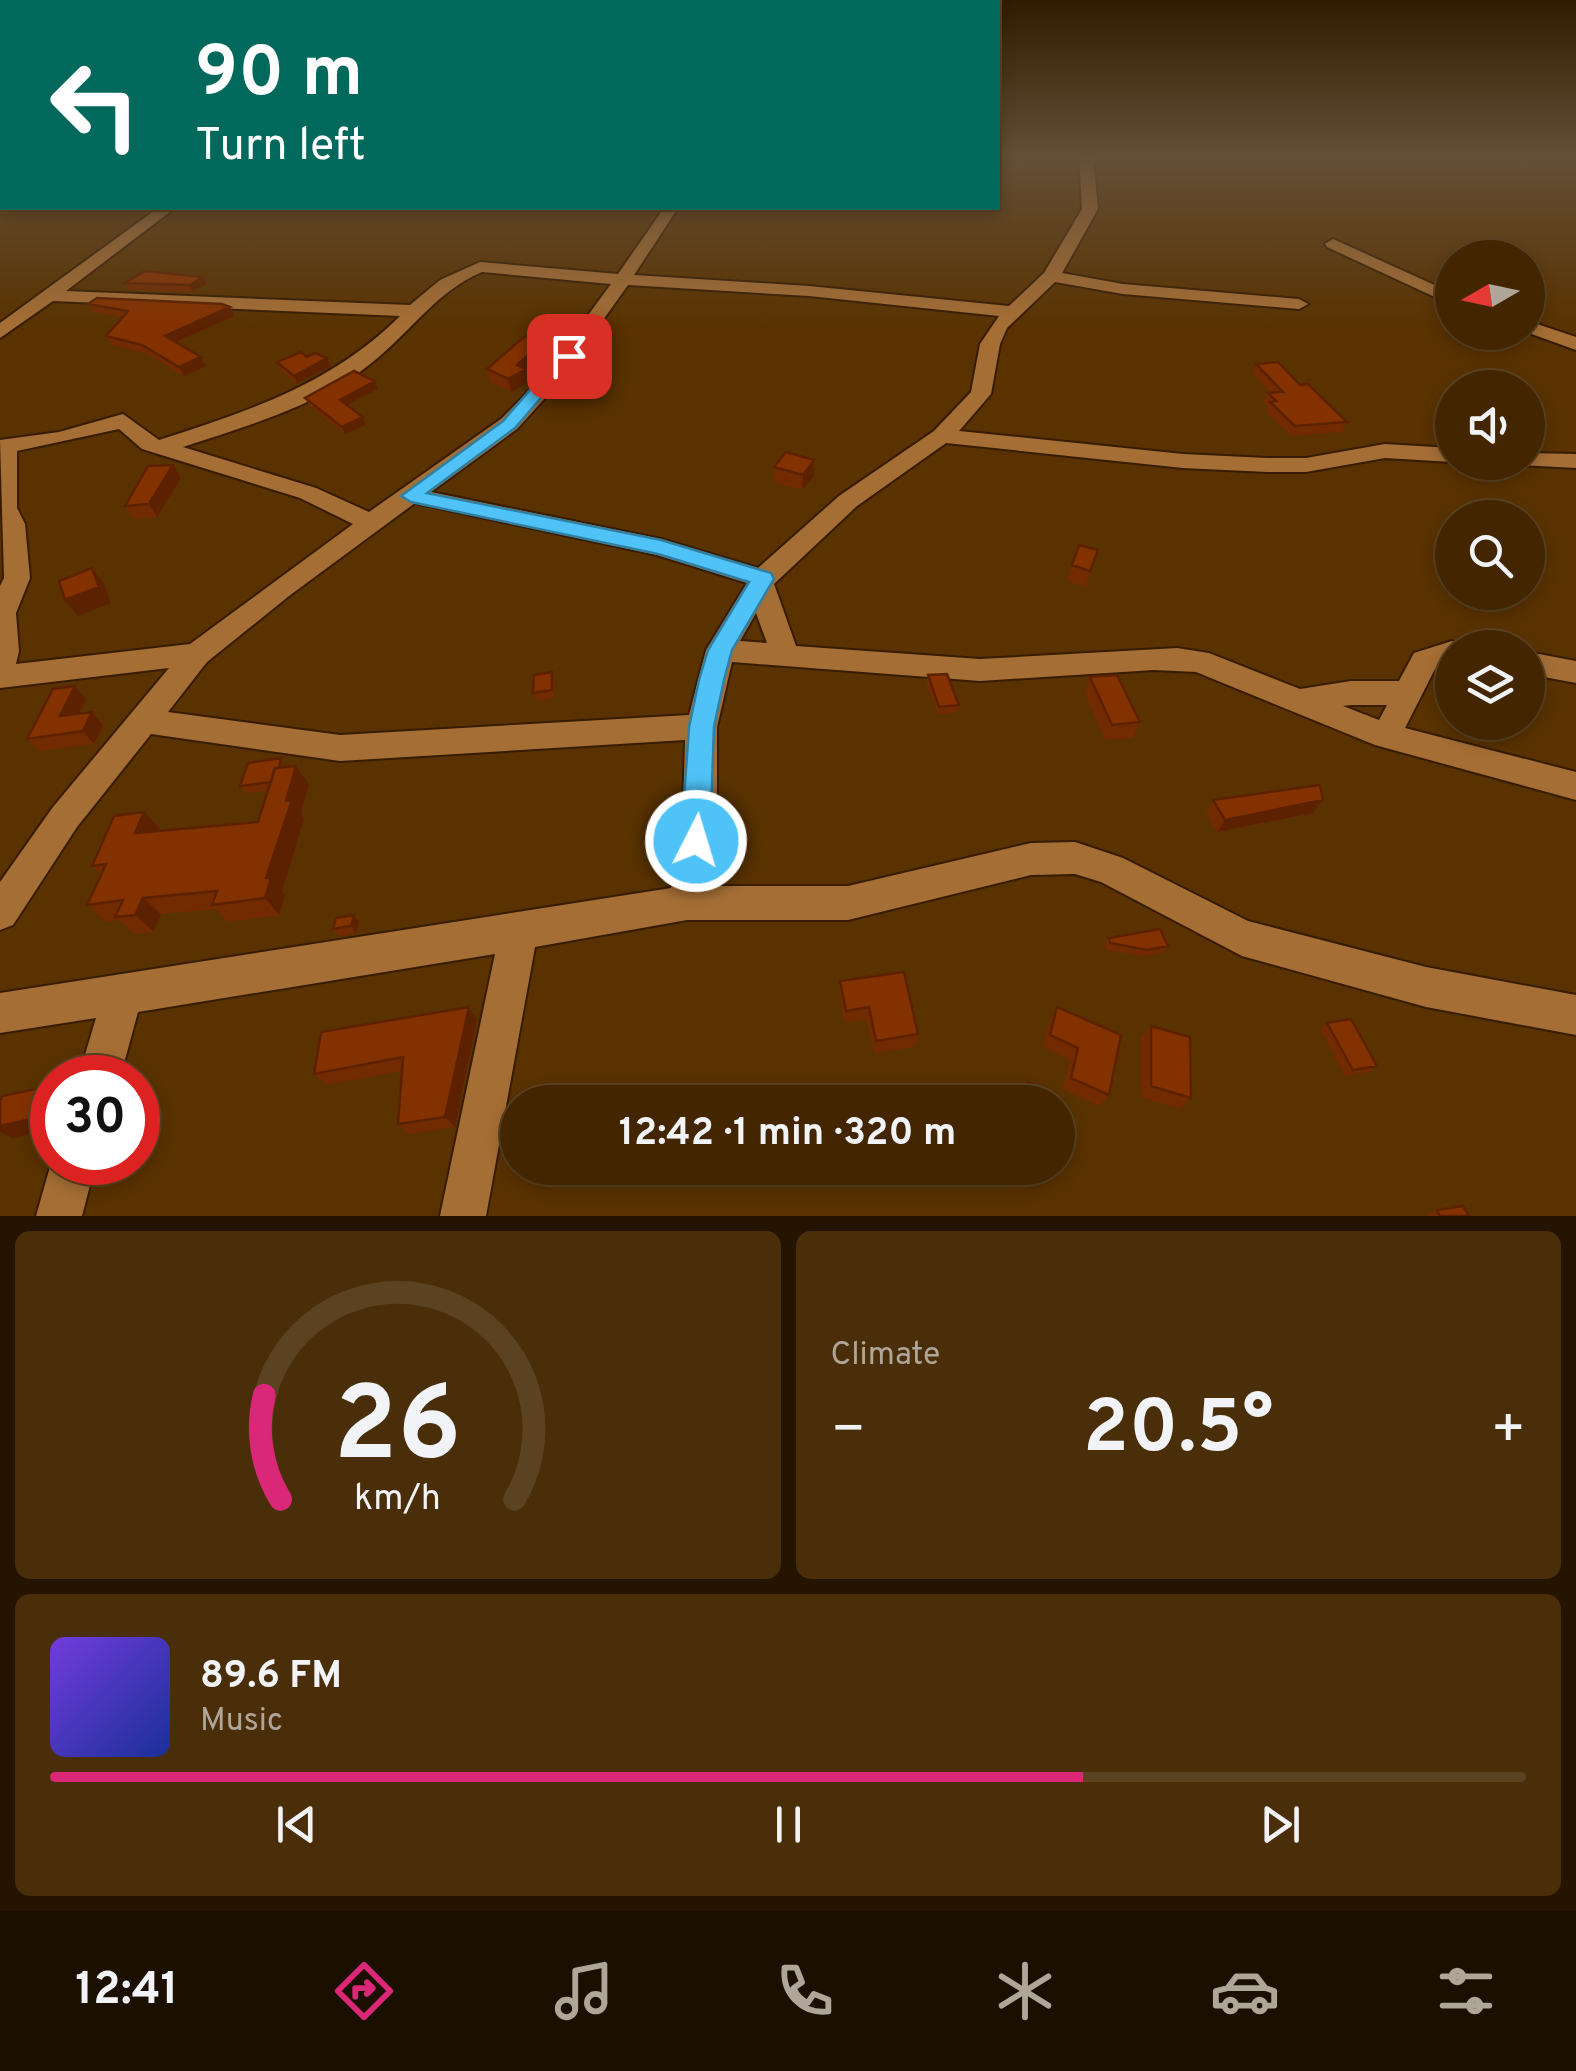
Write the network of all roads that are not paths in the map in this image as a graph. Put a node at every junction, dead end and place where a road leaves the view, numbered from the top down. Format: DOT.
graph roads {
  1 [pos="159,214"];
  2 [pos="667,214"];
  3 [pos="1088,214"];
  4 [pos="1333,244"];
  5 [pos="1051,276"];
  6 [pos="625,277"];
  7 [pos="1435,292"];
  8 [pos="50,296"];
  9 [pos="1300,304"];
  10 [pos="412,310"];
  11 [pos="1012,312"];
  12 [pos="0,332"];
  13 [pos="1545,332"];
  14 [pos="1576,344"];
  15 [pos="942,436"];
  16 [pos="3,446"];
  17 [pos="159,447"];
  18 [pos="1435,454"];
  19 [pos="1545,460"];
  20 [pos="1576,461"];
  21 [pos="411,496"];
  22 [pos="371,523"];
  23 [pos="7,549"];
  24 [pos="761,581"];
  25 [pos="720,650"];
  26 [pos="197,654"];
  27 [pos="785,654"];
  28 [pos="1435,657"];
  29 [pos="1545,666"];
  30 [pos="0,667"];
  31 [pos="1576,672"];
  32 [pos="0,677"];
  33 [pos="1410,693"];
  34 [pos="1302,700"];
  35 [pos="140,720"];
  36 [pos="702,727"];
  37 [pos="1386,736"];
  38 [pos="1576,786"];
  39 [pos="687,903"];
  40 [pos="0,913"];
  41 [pos="519,931"];
  42 [pos="122,996"];
  43 [pos="0,1013"];
  44 [pos="1576,1016"];
  45 [pos="105,1055"];
  46 [pos="68,1185"];
  47 [pos="59,1216"];
  48 [pos="462,1216"];
  1 -- 8 [label="street"];
  2 -- 6 [label="street"];
  3 -- 5 [label="street"];
  4 -- 7 [label="street"];
  5 -- 9 [label="street"];
  5 -- 11 [label="street"];
  6 -- 10 [label="street"];
  6 -- 11 [label="street"];
  6 -- 21 [label="street"];
  8 -- 10 [label="street"];
  8 -- 12 [label="street"];
  10 -- 17 [label="street"];
  11 -- 15 [label="street"];
  13 -- 14 [label="street"];
  15 -- 18 [label="street"];
  15 -- 24 [label="street"];
  16 -- 17 [label="street"];
  16 -- 23 [label="street"];
  17 -- 22 [label="street"];
  19 -- 20 [label="street"];
  21 -- 22 [label="street"];
  21 -- 24 [label="street"];
  22 -- 26 [label="street"];
  23 -- 30 [label="street"];
  24 -- 25 [label="street"];
  24 -- 27 [label="street"];
  25 -- 27 [label="street"];
  25 -- 36 [label="street"];
  26 -- 32 [label="street"];
  26 -- 35 [label="street"];
  27 -- 34 [label="street"];
  28 -- 33 [label="street"];
  29 -- 31 [label="street"];
  33 -- 34 [label="street"];
  33 -- 37 [label="street"];
  34 -- 37 [label="street"];
  35 -- 36 [label="street"];
  35 -- 40 [label="street"];
  36 -- 39 [label="street"];
  37 -- 38 [label="street"];
  39 -- 41 [label="street"];
  39 -- 44 [label="street"];
  41 -- 42 [label="street"];
  41 -- 48 [label="street"];
  42 -- 43 [label="street"];
  42 -- 45 [label="street"];
  46 -- 47 [label="street"];
}
